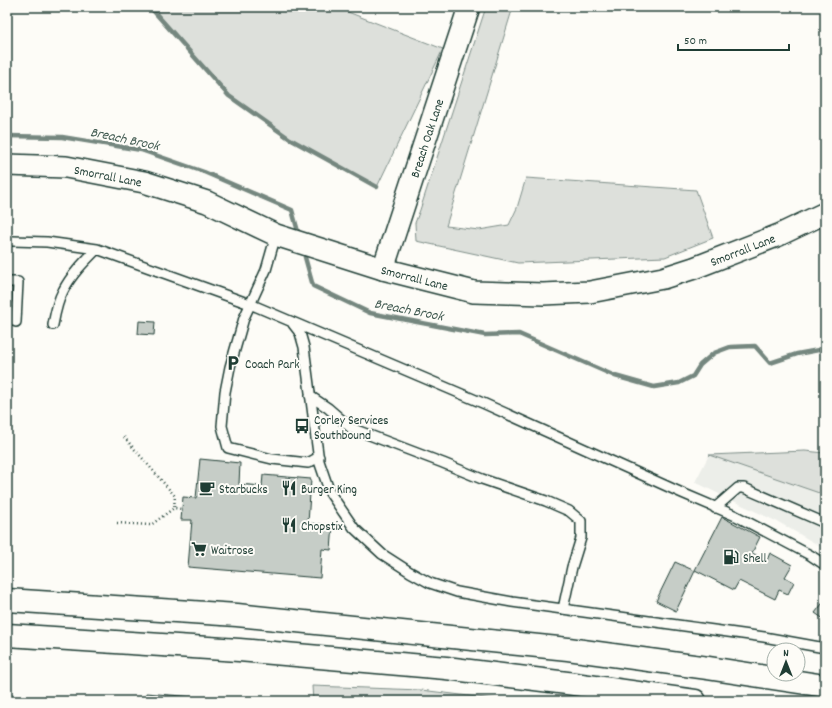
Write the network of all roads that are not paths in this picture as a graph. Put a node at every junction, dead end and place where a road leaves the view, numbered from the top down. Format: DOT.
graph roads {
  1 [pos="469,7"];
  2 [pos="7,165"];
  3 [pos="825,213"];
  4 [pos="283,237"];
  5 [pos="7,242"];
  6 [pos="97,249"];
  7 [pos="383,269"];
  8 [pos="7,282"];
  9 [pos="250,304"];
  10 [pos="16,322"];
  11 [pos="292,323"];
  12 [pos="53,325"];
  13 [pos="310,396"];
  14 [pos="319,457"];
  15 [pos="715,508"];
  16 [pos="825,523"];
  17 [pos="825,565"];
  18 [pos="7,600"];
  19 [pos="563,609"];
  20 [pos="7,635"];
  21 [pos="825,648"];
  22 [pos="825,686"];
  23 [pos="7,700"];
  24 [pos="11,701"];
  25 [pos="695,701"];
  1 -- 7 [label="street, Breach Oak Lane"];
  2 -- 4 [label="street, Smorrall Lane"];
  3 -- 7 [label="street, Smorrall Lane"];
  4 -- 7 [label="street, Smorrall Lane"];
  4 -- 9 [label="lane"];
  5 -- 6 [label="lane"];
  6 -- 9 [label="lane"];
  6 -- 12 [label="lane"];
  8 -- 10 [label="lane"];
  9 -- 11 [label="lane"];
  9 -- 14 [label="lane"];
  11 -- 13 [label="lane"];
  11 -- 15 [label="lane"];
  13 -- 14 [label="lane"];
  13 -- 19 [label="lane"];
  14 -- 19 [label="lane"];
  15 -- 16 [label="lane"];
  15 -- 17 [label="lane"];
  18 -- 22 [label="highway"];
  19 -- 21 [label="lane"];
  20 -- 25 [label="highway"];
  23 -- 24 [label="lane"];
}
